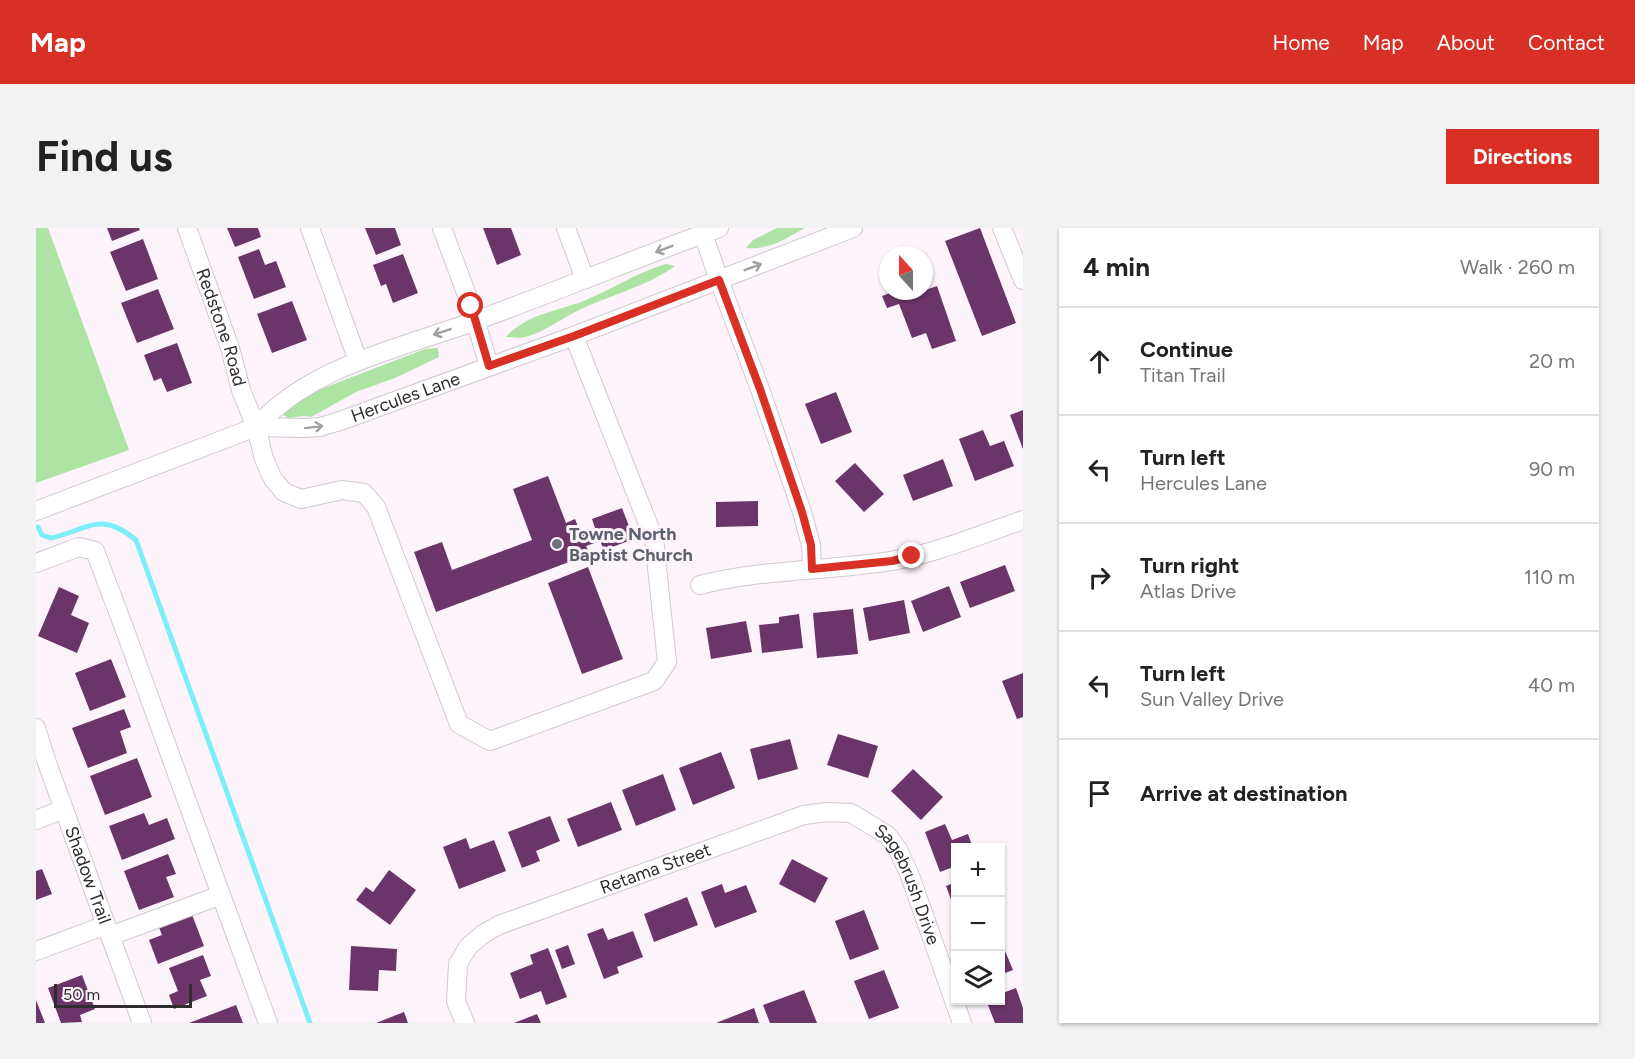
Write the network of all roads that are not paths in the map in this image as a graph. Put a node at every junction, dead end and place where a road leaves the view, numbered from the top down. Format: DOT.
graph roads {
  1 [pos="187,228"];
  2 [pos="310,228"];
  3 [pos="442,228"];
  4 [pos="566,228"];
  5 [pos="853,228"];
  6 [pos="1002,228"];
  7 [pos="708,230"];
  8 [pos="585,279"];
  9 [pos="719,280"];
  10 [pos="1023,280"];
  11 [pos="474,321"];
  12 [pos="574,336"];
  13 [pos="358,362"];
  14 [pos="489,366"];
  15 [pos="256,427"];
  16 [pos="36,511"];
  17 [pos="1023,520"];
  18 [pos="36,563"];
  19 [pos="812,569"];
  20 [pos="700,585"];
  21 [pos="36,728"];
  22 [pos="64,809"];
  23 [pos="36,820"];
  24 [pos="868,823"];
  25 [pos="221,895"];
  26 [pos="109,930"];
  27 [pos="36,951"];
  28 [pos="142,1023"];
  29 [pos="268,1023"];
  30 [pos="465,1023"];
  31 [pos="962,1023"];
  1 -- 15 [label="street, Redstone Road"];
  2 -- 13 [label="street"];
  3 -- 11 [label="street"];
  4 -- 8 [label="street"];
  9 -- 5 [label="street, Hercules Lane, one-way"];
  6 -- 10 [label="street"];
  7 -- 8 [label="street, Hercules Lane, one-way"];
  7 -- 9 [label="street"];
  8 -- 11 [label="street, Hercules Lane"];
  9 -- 12 [label="street, Hercules Lane"];
  9 -- 19 [label="street"];
  11 -- 13 [label="street, Hercules Lane, one-way"];
  11 -- 14 [label="street"];
  12 -- 14 [label="street, Hercules Lane"];
  12 -- 15 [label="street, Redstone Road"];
  13 -- 15 [label="street, Hercules Lane"];
  15 -- 14 [label="street, Hercules Lane, one-way"];
  15 -- 16 [label="street, Hercules Lane"];
  17 -- 19 [label="street"];
  18 -- 25 [label="street"];
  19 -- 20 [label="street"];
  21 -- 22 [label="street, Shadow Trail"];
  22 -- 23 [label="street"];
  22 -- 26 [label="street, Shadow Trail"];
  24 -- 30 [label="street, Retama Street"];
  24 -- 31 [label="street, Sagebrush Drive"];
  25 -- 26 [label="street"];
  25 -- 29 [label="street"];
  26 -- 27 [label="street"];
  26 -- 28 [label="street, Shadow Trail"];
}
